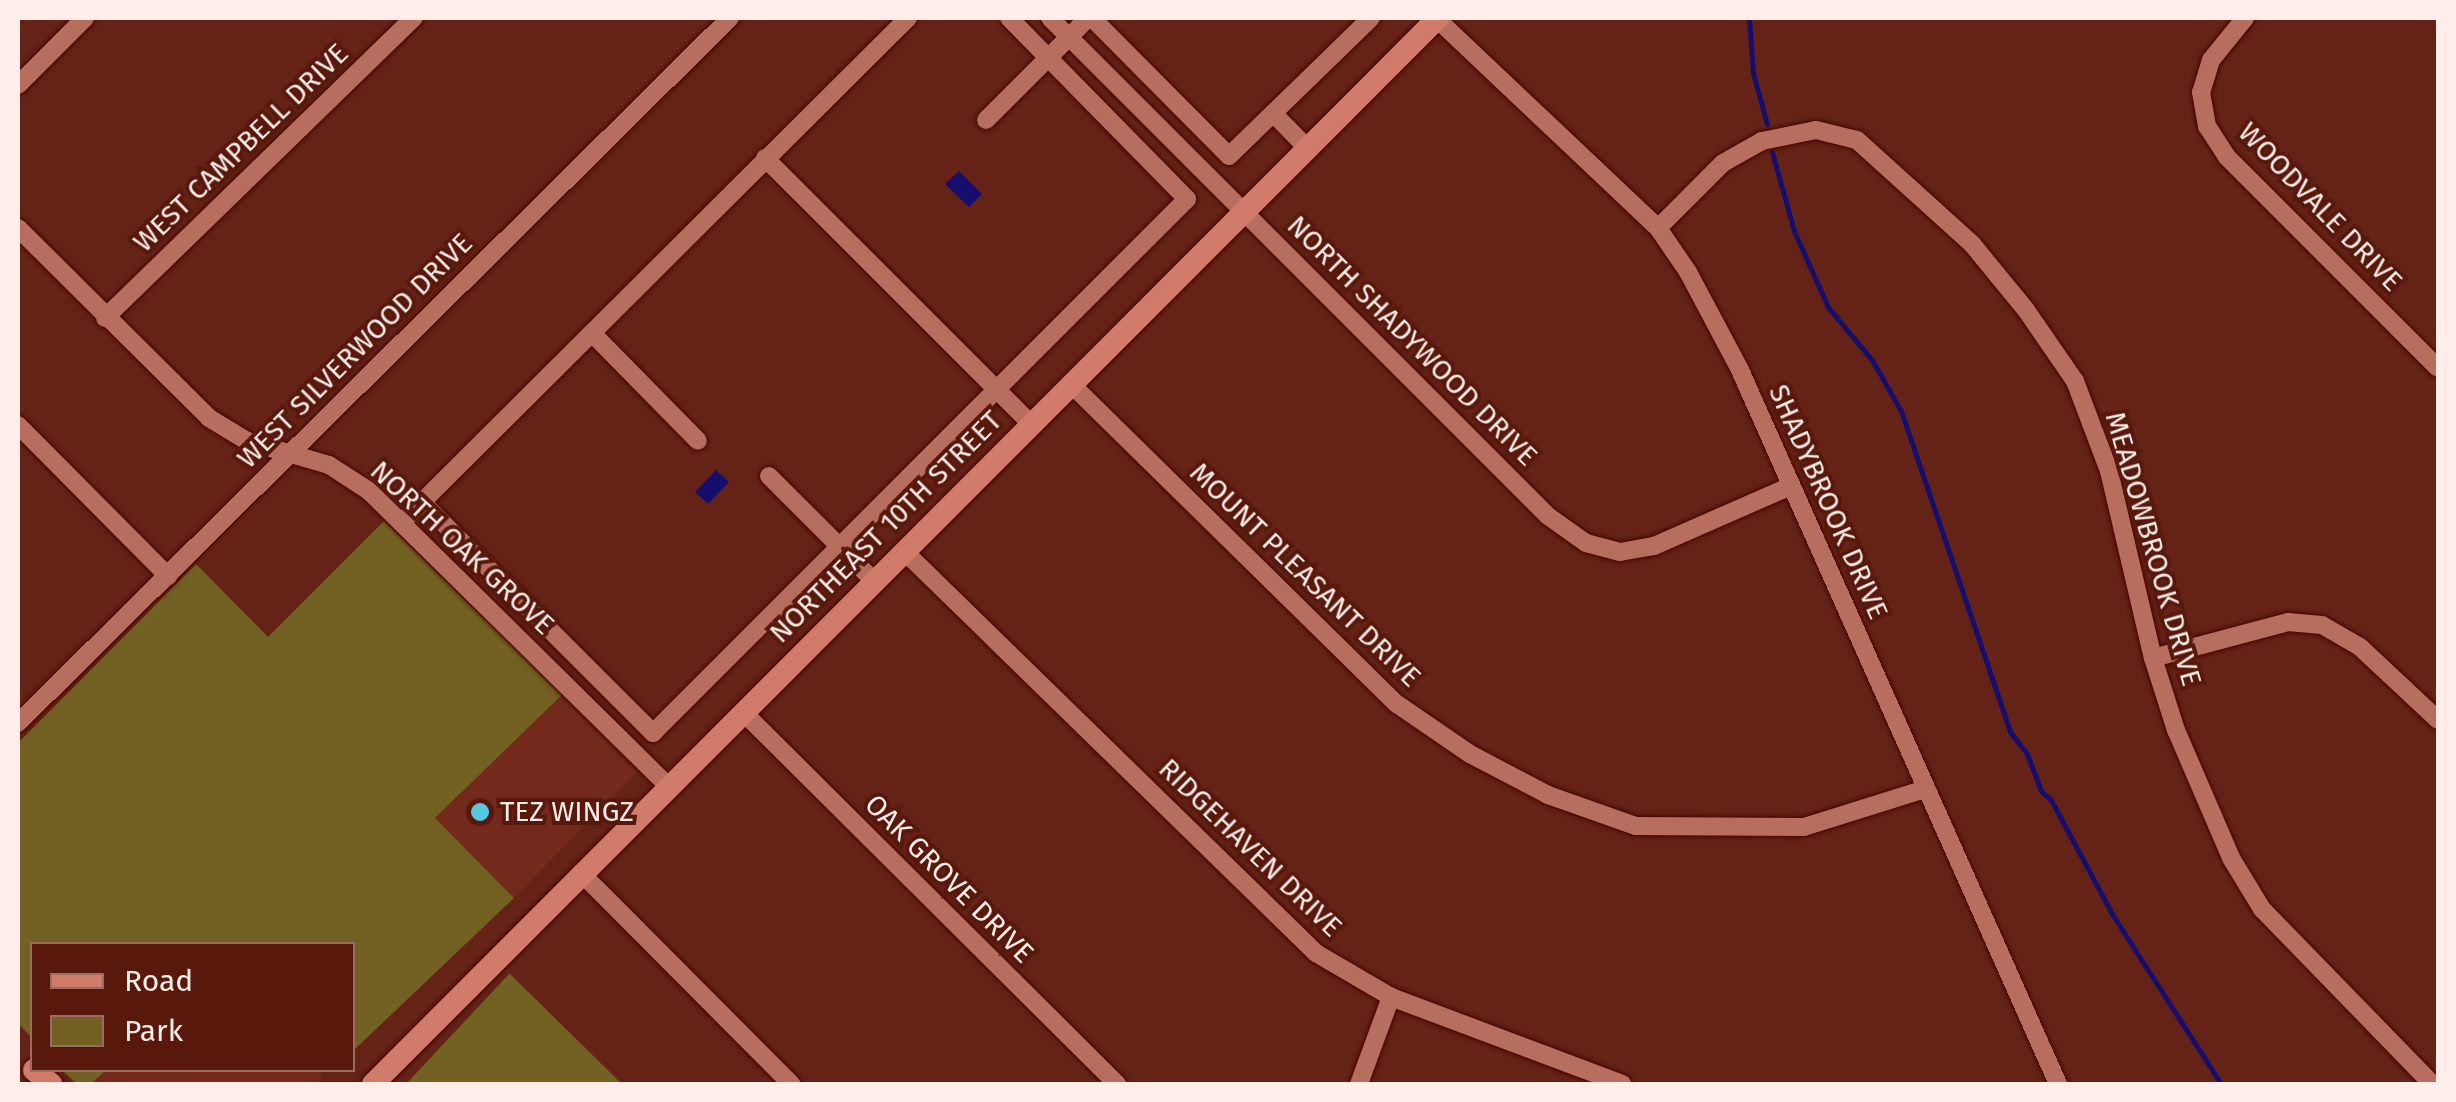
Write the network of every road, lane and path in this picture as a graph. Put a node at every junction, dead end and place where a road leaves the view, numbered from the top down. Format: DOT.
graph roads {
  1 [pos="85,18"];
  2 [pos="414,18"];
  3 [pos="730,18"];
  4 [pos="908,18"];
  5 [pos="1009,18"];
  6 [pos="1050,18"];
  7 [pos="1090,18"];
  8 [pos="1370,18"];
  9 [pos="1437,18"];
  10 [pos="2245,18"];
  11 [pos="1069,37"];
  12 [pos="1049,58"];
  13 [pos="18,85"];
  14 [pos="1273,113"];
  15 [pos="986,120"];
  16 [pos="1307,148"];
  17 [pos="765,158"];
  18 [pos="1243,212"];
  19 [pos="18,228"];
  20 [pos="1658,228"];
  21 [pos="106,318"];
  22 [pos="592,333"];
  23 [pos="2438,368"];
  24 [pos="1070,384"];
  25 [pos="996,389"];
  26 [pos="1032,424"];
  27 [pos="18,425"];
  28 [pos="698,441"];
  29 [pos="290,454"];
  30 [pos="770,476"];
  31 [pos="1790,486"];
  32 [pos="422,502"];
  33 [pos="403,521"];
  34 [pos="841,547"];
  35 [pos="904,551"];
  36 [pos="168,576"];
  37 [pos="874,581"];
  38 [pos="2153,658"];
  39 [pos="743,712"];
  40 [pos="2438,720"];
  41 [pos="18,723"];
  42 [pos="668,786"];
  43 [pos="1925,789"];
  44 [pos="581,873"];
  45 [pos="1391,997"];
  46 [pos="372,1083"];
  47 [pos="791,1084"];
  48 [pos="1117,1084"];
  49 [pos="1359,1084"];
  50 [pos="1622,1084"];
  51 [pos="2058,1084"];
  52 [pos="2432,1084"];
  1 -- 13 [label="street"];
  2 -- 21 [label="street, WEST CAMPBELL DRIVE"];
  3 -- 29 [label="street, WEST SILVERWOOD DRIVE"];
  4 -- 17 [label="street"];
  5 -- 12 [label="street"];
  6 -- 11 [label="street, NORTH SHADYWOOD DRIVE"];
  7 -- 11 [label="street"];
  7 -- 14 [label="street"];
  8 -- 14 [label="street"];
  9 -- 16 [label="main road, NORTHEAST 10TH STREET"];
  9 -- 20 [label="street, SHADYBROOK DRIVE"];
  10 -- 23 [label="street, WOODVALE DRIVE"];
  11 -- 12 [label="street"];
  11 -- 18 [label="street, NORTH SHADYWOOD DRIVE"];
  12 -- 15 [label="street"];
  12 -- 25 [label="street"];
  14 -- 16 [label="street"];
  16 -- 18 [label="main road, NORTHEAST 10TH STREET"];
  17 -- 22 [label="street"];
  17 -- 25 [label="street"];
  18 -- 24 [label="main road, NORTHEAST 10TH STREET"];
  18 -- 31 [label="street, NORTH SHADYWOOD DRIVE"];
  19 -- 21 [label="street, NORTH OAK GROVE"];
  20 -- 31 [label="street, SHADYBROOK DRIVE"];
  20 -- 38 [label="street, MEADOWBROOK DRIVE"];
  21 -- 29 [label="street, NORTH OAK GROVE"];
  22 -- 28 [label="street"];
  22 -- 32 [label="street"];
  24 -- 26 [label="main road, NORTHEAST 10TH STREET"];
  24 -- 43 [label="street, MOUNT PLEASANT DRIVE"];
  25 -- 26 [label="street"];
  25 -- 34 [label="street"];
  26 -- 35 [label="main road, NORTHEAST 10TH STREET"];
  27 -- 36 [label="street"];
  29 -- 33 [label="street, NORTH OAK GROVE"];
  29 -- 36 [label="street, WEST SILVERWOOD DRIVE"];
  30 -- 34 [label="street"];
  31 -- 43 [label="street, SHADYBROOK DRIVE"];
  32 -- 33 [label="street"];
  32 -- 34 [label="street"];
  33 -- 42 [label="street, NORTH OAK GROVE"];
  34 -- 37 [label="street"];
  35 -- 37 [label="main road, NORTHEAST 10TH STREET"];
  35 -- 45 [label="street, RIDGEHAVEN DRIVE"];
  36 -- 41 [label="street, WEST SILVERWOOD DRIVE"];
  37 -- 39 [label="main road, NORTHEAST 10TH STREET"];
  38 -- 40 [label="street"];
  38 -- 52 [label="street, MEADOWBROOK DRIVE"];
  39 -- 42 [label="main road, NORTHEAST 10TH STREET"];
  39 -- 48 [label="street, OAK GROVE DRIVE"];
  42 -- 44 [label="main road, NORTHEAST 10TH STREET"];
  43 -- 51 [label="street, SHADYBROOK DRIVE"];
  44 -- 46 [label="main road, NORTHEAST 10TH STREET"];
  44 -- 47 [label="street"];
  45 -- 49 [label="street"];
  45 -- 50 [label="street, RIDGEHAVEN DRIVE"];
}
